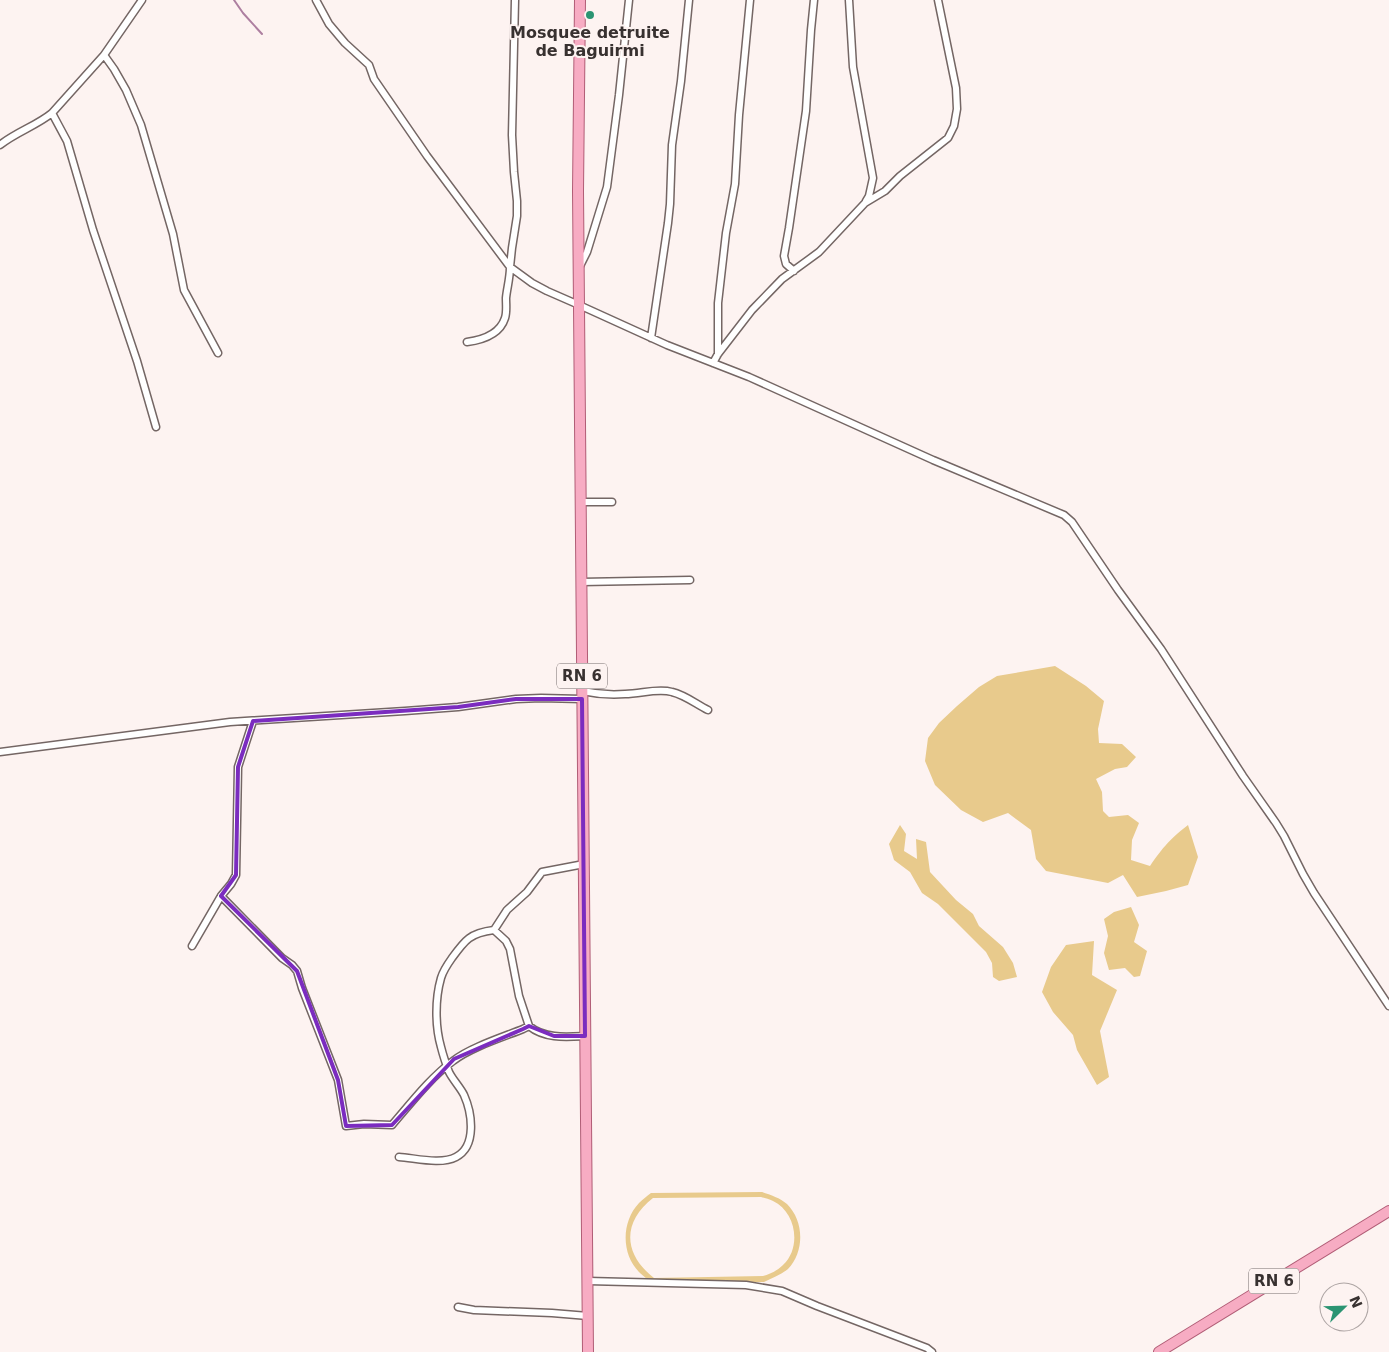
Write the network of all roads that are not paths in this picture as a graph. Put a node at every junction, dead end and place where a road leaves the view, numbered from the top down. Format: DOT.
graph roads {
  1 [pos="142,0"];
  2 [pos="316,0"];
  3 [pos="515,0"];
  4 [pos="580,0"];
  5 [pos="629,0"];
  6 [pos="689,0"];
  7 [pos="750,0"];
  8 [pos="814,0"];
  9 [pos="849,0"];
  10 [pos="938,0"];
  11 [pos="104,55"];
  12 [pos="52,113"];
  13 [pos="0,144"];
  14 [pos="873,178"];
  15 [pos="885,192"];
  16 [pos="865,202"];
  17 [pos="510,267"];
  18 [pos="579,267"];
  19 [pos="794,271"];
  20 [pos="580,304"];
  21 [pos="651,338"];
  22 [pos="467,342"];
  23 [pos="218,353"];
  24 [pos="718,354"];
  25 [pos="713,363"];
  26 [pos="156,427"];
  27 [pos="581,502"];
  28 [pos="612,502"];
  29 [pos="690,580"];
  30 [pos="582,582"];
  31 [pos="582,695"];
  32 [pos="708,710"];
  33 [pos="253,721"];
  34 [pos="0,752"];
  35 [pos="584,864"];
  36 [pos="221,896"];
  37 [pos="494,930"];
  38 [pos="192,946"];
  39 [pos="1389,1006"];
  40 [pos="529,1026"];
  41 [pos="585,1036"];
  42 [pos="448,1065"];
  43 [pos="399,1157"];
  44 [pos="1389,1211"];
  45 [pos="588,1282"];
  46 [pos="458,1307"];
  47 [pos="588,1316"];
  48 [pos="588,1352"];
  49 [pos="932,1352"];
  50 [pos="1159,1352"];
  1 -- 11 [label="street"];
  2 -- 17 [label="street"];
  3 -- 17 [label="street"];
  4 -- 18 [label="main road, RN 6"];
  5 -- 18 [label="street"];
  6 -- 21 [label="street"];
  7 -- 24 [label="street"];
  8 -- 19 [label="street"];
  9 -- 14 [label="street"];
  10 -- 15 [label="street"];
  11 -- 12 [label="street"];
  11 -- 23 [label="street"];
  12 -- 13 [label="street"];
  12 -- 26 [label="street"];
  14 -- 15 [label="street"];
  14 -- 16 [label="street"];
  15 -- 16 [label="street"];
  16 -- 19 [label="street"];
  17 -- 20 [label="street"];
  17 -- 22 [label="street"];
  18 -- 20 [label="main road, RN 6"];
  19 -- 24 [label="street"];
  20 -- 21 [label="street"];
  20 -- 27 [label="main road, RN 6"];
  21 -- 25 [label="street"];
  24 -- 25 [label="street"];
  25 -- 39 [label="street"];
  27 -- 28 [label="street"];
  27 -- 30 [label="main road, RN 6"];
  29 -- 30 [label="street"];
  30 -- 31 [label="main road, RN 6"];
  31 -- 32 [label="street"];
  31 -- 33 [label="street"];
  31 -- 35 [label="main road, RN 6"];
  33 -- 34 [label="street"];
  33 -- 36 [label="street"];
  35 -- 37 [label="street"];
  35 -- 41 [label="main road, RN 6"];
  36 -- 38 [label="street"];
  36 -- 42 [label="street"];
  37 -- 40 [label="street"];
  37 -- 42 [label="street"];
  40 -- 41 [label="street"];
  40 -- 42 [label="street"];
  41 -- 45 [label="main road, RN 6"];
  42 -- 43 [label="street"];
  44 -- 50 [label="main road, RN 6"];
  45 -- 47 [label="main road, RN 6"];
  45 -- 49 [label="street"];
  46 -- 47 [label="street"];
  47 -- 48 [label="main road, RN 6"];
}
